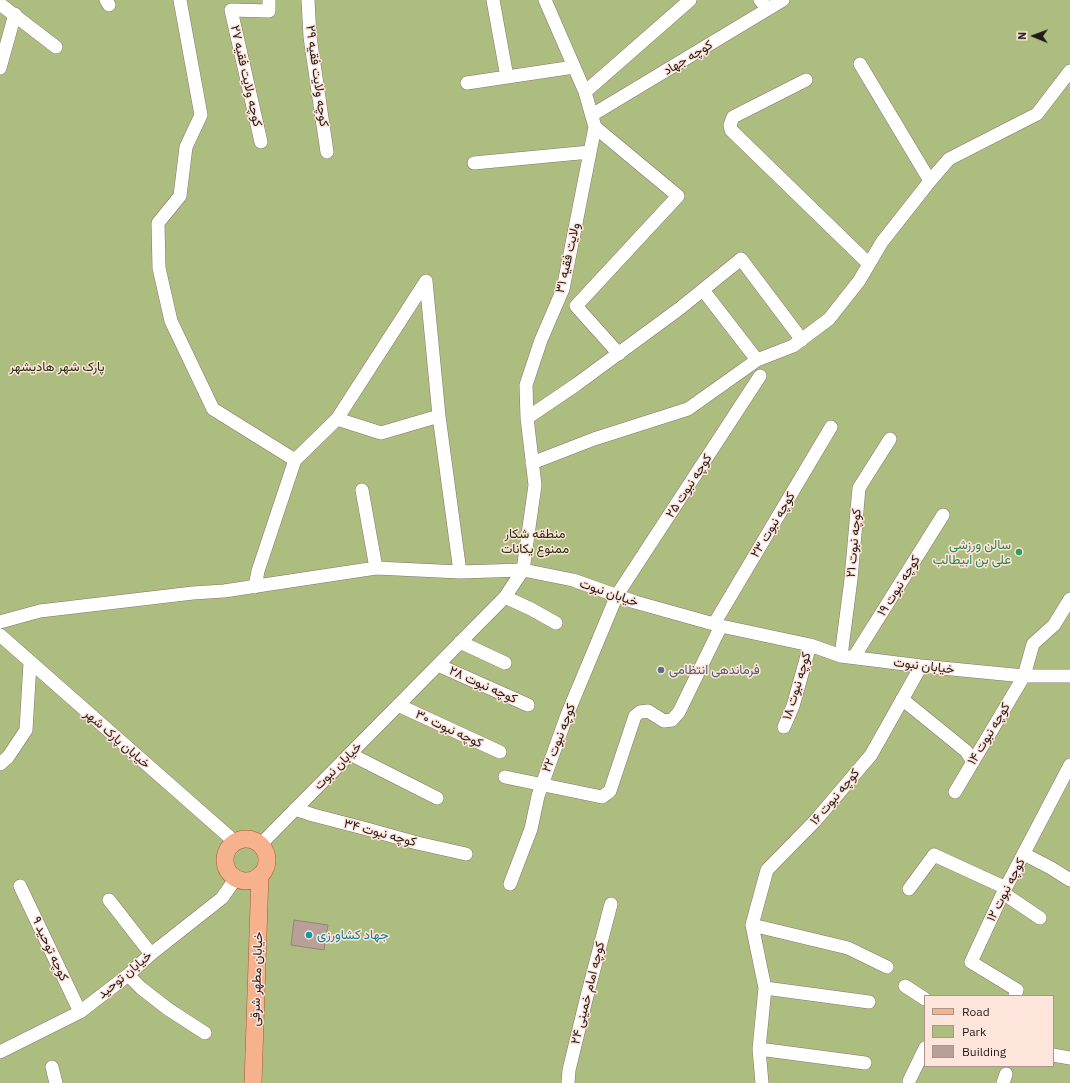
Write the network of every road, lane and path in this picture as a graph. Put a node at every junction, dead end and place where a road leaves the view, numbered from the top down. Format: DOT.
graph roads {
  1 [pos="180,0"];
  2 [pos="269,0"];
  3 [pos="308,0"];
  4 [pos="494,0"];
  5 [pos="544,0"];
  6 [pos="690,0"];
  7 [pos="783,0"];
  8 [pos="0,4"];
  9 [pos="764,5"];
  10 [pos="15,14"];
  11 [pos="56,46"];
  12 [pos="860,64"];
  13 [pos="574,67"];
  14 [pos="0,68"];
  15 [pos="1070,71"];
  16 [pos="507,77"];
  17 [pos="806,80"];
  18 [pos="467,83"];
  19 [pos="585,92"];
  20 [pos="594,121"];
  21 [pos="260,142"];
  22 [pos="327,152"];
  23 [pos="590,152"];
  24 [pos="474,163"];
  25 [pos="930,181"];
  26 [pos="869,264"];
  27 [pos="703,290"];
  28 [pos="802,340"];
  29 [pos="619,354"];
  30 [pos="757,360"];
  31 [pos="760,376"];
  32 [pos="439,416"];
  33 [pos="527,418"];
  34 [pos="337,419"];
  35 [pos="831,427"];
  36 [pos="890,439"];
  37 [pos="295,460"];
  38 [pos="532,464"];
  39 [pos="362,490"];
  40 [pos="943,515"];
  41 [pos="376,568"];
  42 [pos="523,570"];
  43 [pos="460,572"];
  44 [pos="255,587"];
  45 [pos="617,595"];
  46 [pos="505,597"];
  47 [pos="1070,599"];
  48 [pos="0,622"];
  49 [pos="556,624"];
  50 [pos="718,625"];
  51 [pos="0,635"];
  52 [pos="460,642"];
  53 [pos="810,645"];
  54 [pos="847,656"];
  55 [pos="30,663"];
  56 [pos="505,663"];
  57 [pos="438,665"];
  58 [pos="921,666"];
  59 [pos="1024,676"];
  60 [pos="1070,676"];
  61 [pos="902,699"];
  62 [pos="398,705"];
  63 [pos="528,705"];
  64 [pos="784,727"];
  65 [pos="500,752"];
  66 [pos="350,754"];
  67 [pos="973,762"];
  68 [pos="0,764"];
  69 [pos="1070,765"];
  70 [pos="506,777"];
  71 [pos="542,784"];
  72 [pos="955,792"];
  73 [pos="437,798"];
  74 [pos="295,809"];
  75 [pos="235,842"];
  76 [pos="260,844"];
  77 [pos="466,854"];
  78 [pos="1024,854"];
  79 [pos="260,875"];
  80 [pos="236,878"];
  81 [pos="1070,880"];
  82 [pos="510,884"];
  83 [pos="20,886"];
  84 [pos="909,889"];
  85 [pos="1005,890"];
  86 [pos="109,900"];
  87 [pos="610,904"];
  88 [pos="1040,918"];
  89 [pos="752,925"];
  90 [pos="151,954"];
  91 [pos="887,967"];
  92 [pos="128,975"];
  93 [pos="905,986"];
  94 [pos="765,988"];
  95 [pos="1015,995"];
  96 [pos="924,998"];
  97 [pos="869,1002"];
  98 [pos="80,1012"];
  99 [pos="205,1033"];
  100 [pos="760,1049"];
  101 [pos="924,1050"];
  102 [pos="0,1052"];
  103 [pos="1054,1055"];
  104 [pos="1070,1058"];
  105 [pos="865,1063"];
  106 [pos="52,1067"];
  107 [pos="909,1081"];
  108 [pos="56,1083"];
  109 [pos="253,1083"];
  110 [pos="568,1083"];
  111 [pos="762,1083"];
  1 -- 37 [label="street"];
  2 -- 21 [label="street, کوچه ولایت فقیه ۲۷"];
  3 -- 22 [label="street, کوچه ولایت فقیه ۲۹"];
  4 -- 16 [label="street"];
  5 -- 13 [label="street, ولایت فقیه ۳۱"];
  6 -- 19 [label="street"];
  7 -- 9 [label="street, کوچه جهاد"];
  8 -- 10 [label="street"];
  9 -- 20 [label="street, کوچه جهاد"];
  10 -- 11 [label="street"];
  10 -- 14 [label="street"];
  12 -- 25 [label="street"];
  13 -- 16 [label="street"];
  13 -- 19 [label="street, ولایت فقیه ۳۱"];
  15 -- 25 [label="street"];
  16 -- 18 [label="street"];
  17 -- 26 [label="street"];
  19 -- 20 [label="street, ولایت فقیه ۳۱"];
  20 -- 23 [label="street, ولایت فقیه ۳۱"];
  20 -- 29 [label="street"];
  23 -- 24 [label="street"];
  23 -- 33 [label="street, ولایت فقیه ۳۱"];
  25 -- 26 [label="street"];
  26 -- 28 [label="street"];
  27 -- 28 [label="street"];
  27 -- 29 [label="street"];
  27 -- 30 [label="street"];
  28 -- 30 [label="street"];
  29 -- 33 [label="street"];
  30 -- 38 [label="street"];
  31 -- 45 [label="street, کوچه نبوت ۲۵"];
  32 -- 34 [label="street"];
  32 -- 34 [label="street"];
  32 -- 43 [label="street"];
  33 -- 38 [label="street, ولایت فقیه ۳۱"];
  34 -- 37 [label="street"];
  35 -- 50 [label="street, کوچه نبوت ۲۳"];
  36 -- 54 [label="street, کوچه نبوت ۲۱"];
  37 -- 44 [label="street"];
  38 -- 42 [label="street, ولایت فقیه ۳۱"];
  39 -- 41 [label="street"];
  40 -- 54 [label="street, کوچه نبوت ۱۹"];
  41 -- 43 [label="street"];
  41 -- 44 [label="street"];
  42 -- 43 [label="street"];
  42 -- 45 [label="street, خیابان نبوت"];
  42 -- 46 [label="street, خیابان نبوت"];
  44 -- 48 [label="street"];
  45 -- 50 [label="street, خیابان نبوت"];
  45 -- 71 [label="street, کوچه نبوت ۲۲"];
  46 -- 49 [label="street"];
  46 -- 52 [label="street, خیابان نبوت"];
  47 -- 59 [label="street, کوچه نبوت ۱۴"];
  50 -- 53 [label="street, خیابان نبوت"];
  50 -- 71 [label="street, کوچه نبوت ۲۳"];
  51 -- 55 [label="street, خیابان پارک شهر"];
  52 -- 56 [label="street"];
  52 -- 57 [label="street, خیابان نبوت"];
  53 -- 54 [label="street, خیابان نبوت"];
  53 -- 64 [label="street, کوچه نبوت ۱۸"];
  54 -- 58 [label="street, خیابان نبوت"];
  55 -- 68 [label="street"];
  55 -- 75 [label="street, خیابان پارک شهر"];
  57 -- 62 [label="street, خیابان نبوت"];
  57 -- 63 [label="street, کوچه نبوت ۲۸"];
  58 -- 59 [label="street, خیابان نبوت"];
  58 -- 61 [label="street, کوچه نبوت ۱۶"];
  59 -- 60 [label="street, خیابان نبوت"];
  59 -- 67 [label="street, کوچه نبوت ۱۴"];
  61 -- 67 [label="street"];
  61 -- 89 [label="street, کوچه نبوت ۱۶"];
  62 -- 65 [label="street, کوچه نبوت ۳۰"];
  62 -- 66 [label="street, خیابان نبوت"];
  66 -- 73 [label="street"];
  66 -- 74 [label="street, خیابان نبوت"];
  67 -- 72 [label="street, کوچه نبوت ۱۴"];
  69 -- 78 [label="street, کوچه نبوت ۱۲"];
  70 -- 71 [label="street"];
  71 -- 82 [label="street, کوچه نبوت ۲۲"];
  74 -- 76 [label="street, خیابان نبوت"];
  74 -- 77 [label="street, کوچه نبوت ۳۴"];
  75 -- 76 [label="main road"];
  75 -- 80 [label="main road"];
  76 -- 79 [label="main road"];
  78 -- 81 [label="street"];
  78 -- 85 [label="street, کوچه نبوت ۱۲"];
  79 -- 80 [label="main road"];
  79 -- 109 [label="main road, خیابان مطهر شرقی"];
  80 -- 90 [label="street, خیابان توحید"];
  83 -- 98 [label="street, کوچه توحید ۹"];
  84 -- 85 [label="street"];
  85 -- 88 [label="street"];
  85 -- 95 [label="street, کوچه نبوت ۱۲"];
  86 -- 90 [label="street"];
  87 -- 110 [label="street, کوچه امام خمینی ۲۴"];
  89 -- 91 [label="street"];
  89 -- 94 [label="street"];
  90 -- 92 [label="street, خیابان توحید"];
  92 -- 98 [label="street, خیابان توحید"];
  92 -- 99 [label="street"];
  93 -- 96 [label="street"];
  94 -- 97 [label="street"];
  94 -- 100 [label="street"];
  98 -- 102 [label="street, خیابان توحید"];
  100 -- 105 [label="street"];
  100 -- 111 [label="street"];
  101 -- 107 [label="street"];
  103 -- 104 [label="street"];
  106 -- 108 [label="street"];
}
